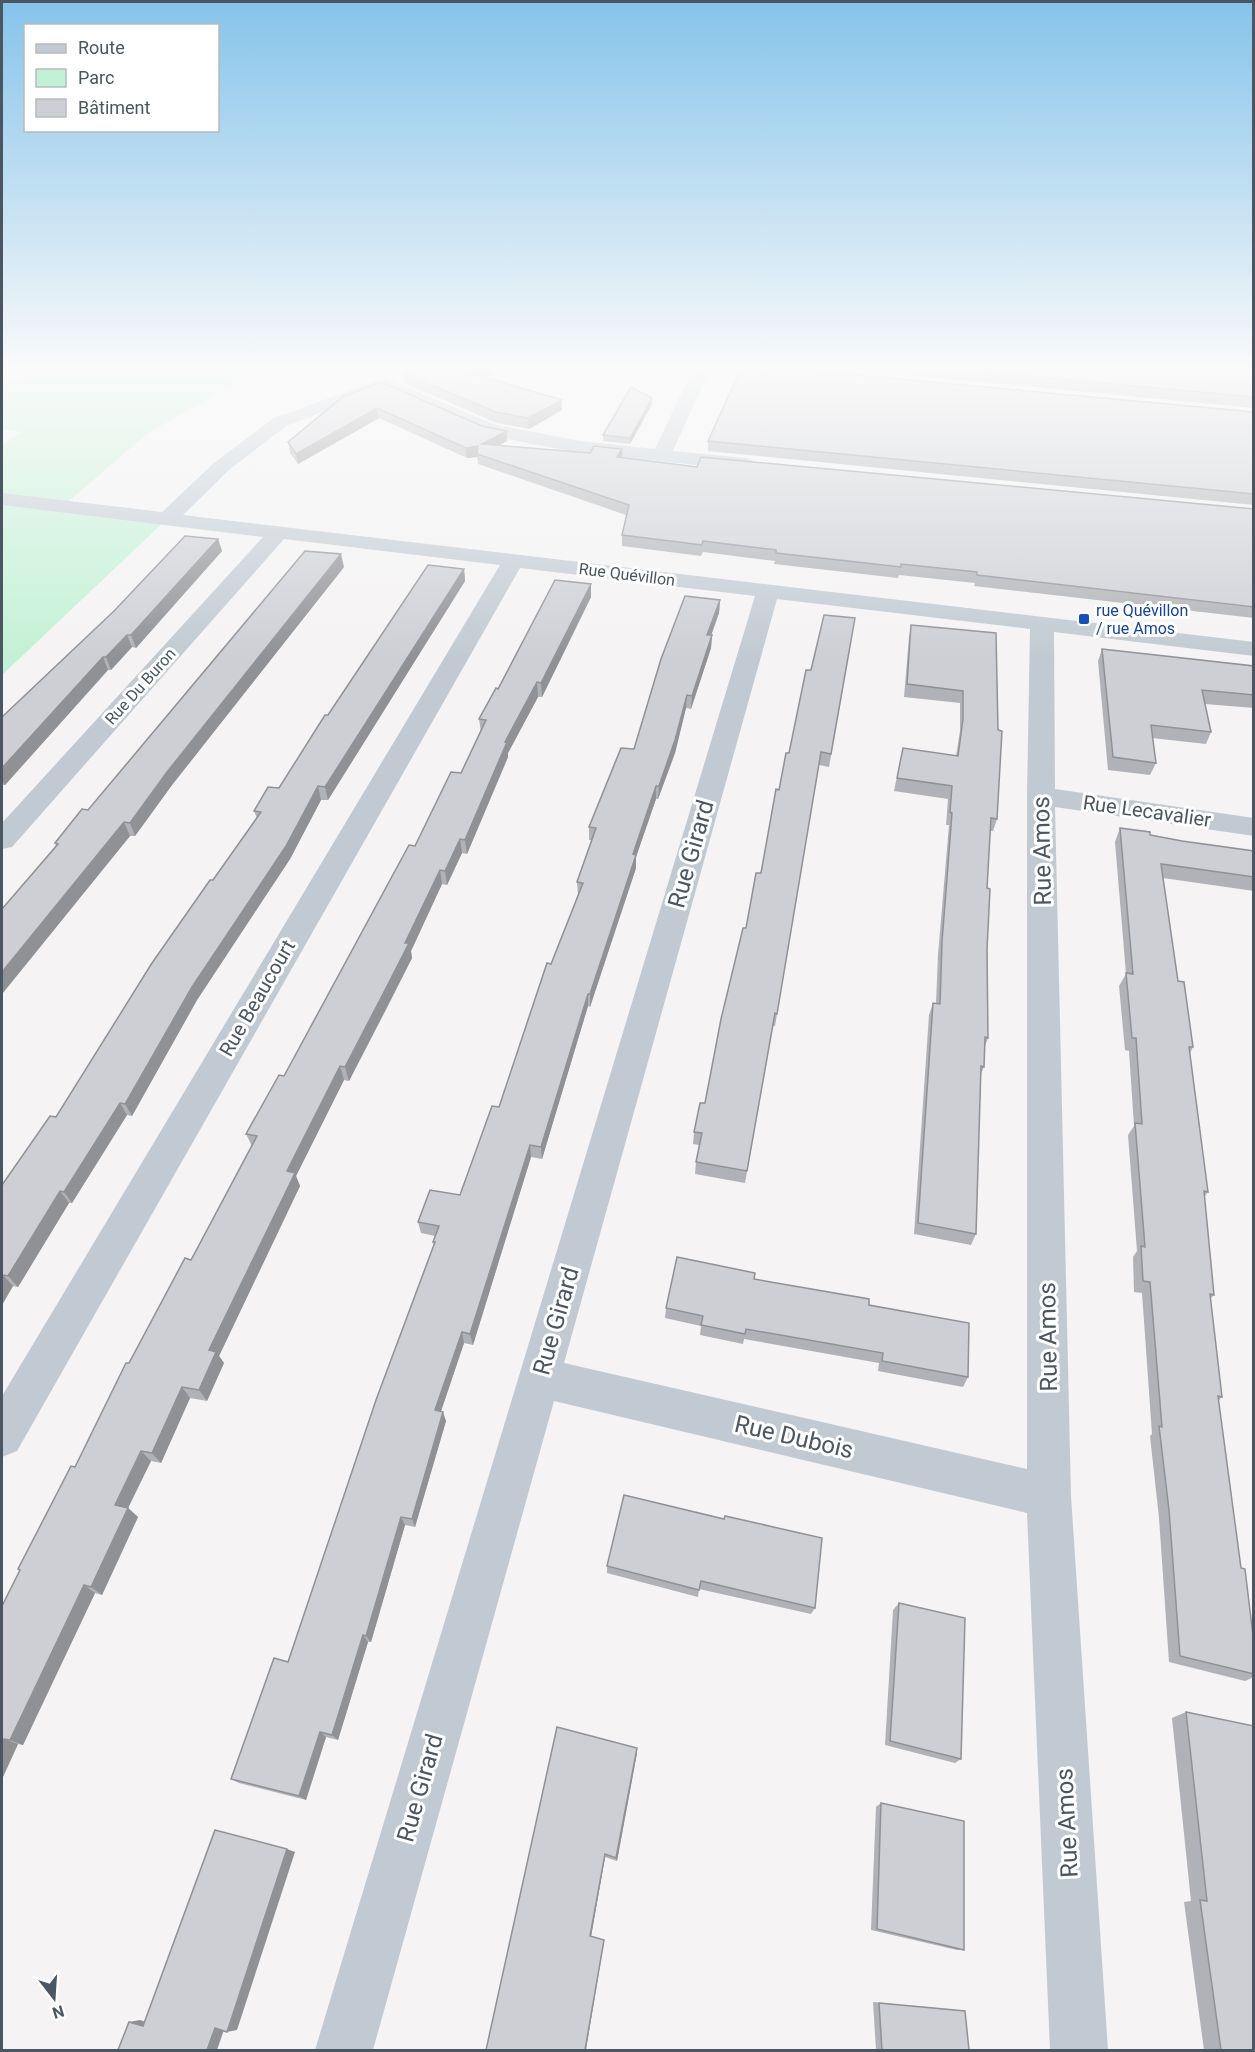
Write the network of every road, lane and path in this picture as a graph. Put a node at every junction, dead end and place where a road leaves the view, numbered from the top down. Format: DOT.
graph roads {
  1 [pos="221,467"];
  2 [pos="2,499"];
  3 [pos="167,519"];
  4 [pos="279,532"];
  5 [pos="513,561"];
  6 [pos="768,591"];
  7 [pos="1042,623"];
  8 [pos="1254,649"];
  9 [pos="1041,796"];
  10 [pos="1254,826"];
  11 [pos="2,840"];
  12 [pos="539,1377"];
  13 [pos="2,1436"];
  14 [pos="1049,1496"];
  15 [pos="344,2050"];
  16 [pos="1079,2050"];
  1 -- 3 [label="street"];
  2 -- 3 [label="street, Rue Quévillon"];
  3 -- 4 [label="street, Rue Quévillon"];
  4 -- 5 [label="street, Rue Quévillon"];
  4 -- 11 [label="street, Rue Du Buron"];
  5 -- 6 [label="street, Rue Quévillon"];
  5 -- 13 [label="street, Rue Beaucourt"];
  6 -- 7 [label="street, Rue Quévillon"];
  6 -- 12 [label="street, Rue Girard"];
  7 -- 8 [label="street, Rue Quévillon"];
  7 -- 9 [label="street, Rue Amos"];
  9 -- 10 [label="street, Rue Lecavalier"];
  9 -- 14 [label="street, Rue Amos"];
  12 -- 14 [label="street, Rue Dubois"];
  12 -- 15 [label="street, Rue Girard"];
  14 -- 16 [label="street, Rue Amos"];
}
